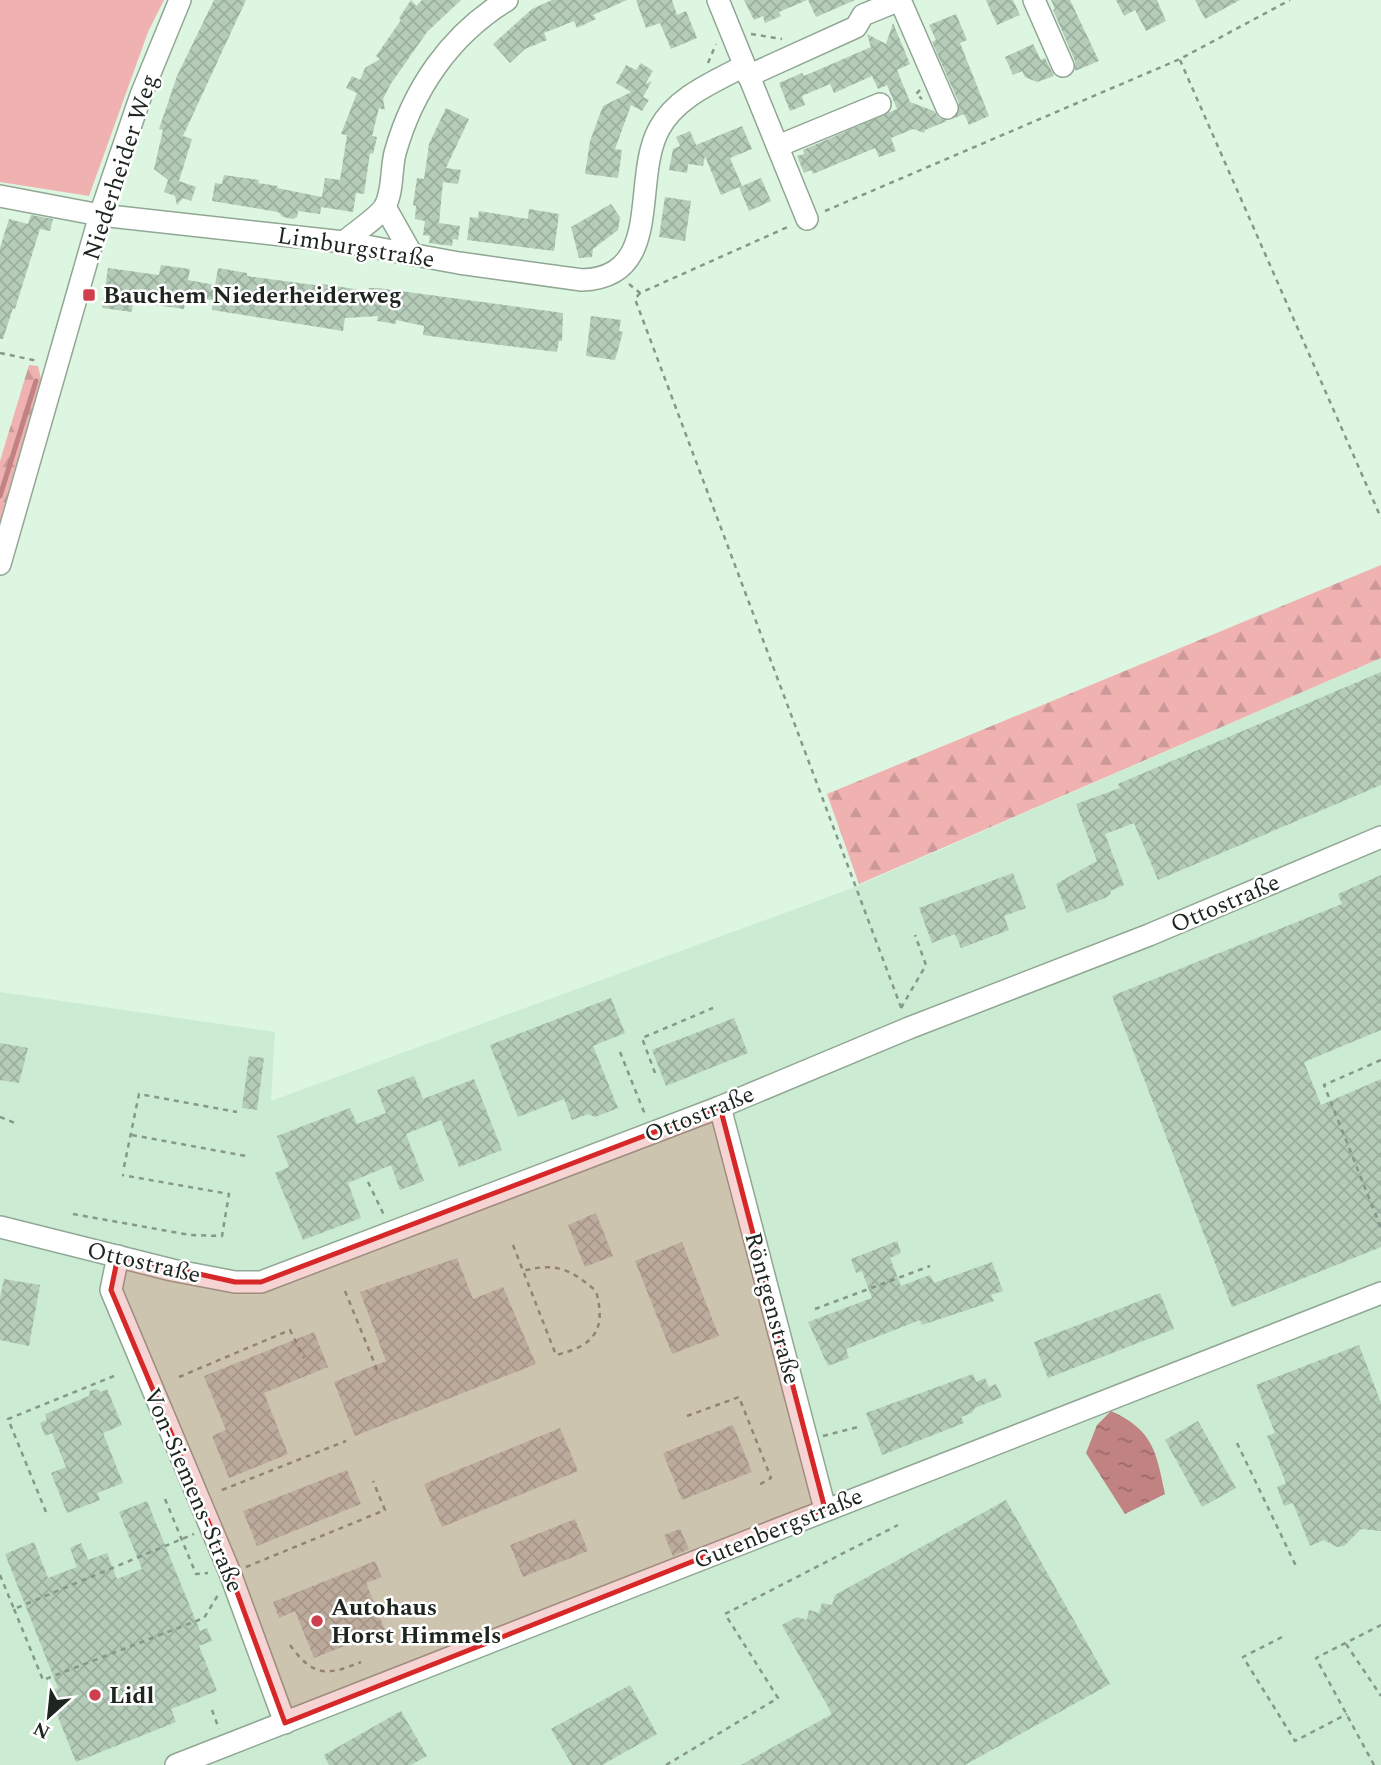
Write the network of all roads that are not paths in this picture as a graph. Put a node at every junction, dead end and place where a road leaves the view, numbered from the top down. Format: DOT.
graph roads {
  1 [pos="180,0"];
  2 [pos="507,0"];
  3 [pos="718,0"];
  4 [pos="900,0"];
  5 [pos="1034,0"];
  6 [pos="1063,66"];
  7 [pos="746,71"];
  8 [pos="880,104"];
  9 [pos="947,108"];
  10 [pos="778,146"];
  11 [pos="0,196"];
  12 [pos="385,207"];
  13 [pos="100,215"];
  14 [pos="807,219"];
  15 [pos="344,242"];
  16 [pos="411,253"];
  17 [pos="0,564"];
  18 [pos="1381,838"];
  19 [pos="720,1107"];
  20 [pos="0,1227"];
  21 [pos="118,1256"];
  22 [pos="1381,1293"];
  23 [pos="825,1509"];
  24 [pos="285,1723"];
  25 [pos="176,1765"];
  1 -- 13 [label="street, Niederheider Weg"];
  2 -- 12 [label="street"];
  3 -- 7 [label="street"];
  4 -- 7 [label="street"];
  4 -- 9 [label="street"];
  5 -- 6 [label="street"];
  7 -- 10 [label="street"];
  7 -- 16 [label="street, Limburgstraße"];
  8 -- 10 [label="street"];
  10 -- 14 [label="street"];
  11 -- 13 [label="street, Limburgstraße"];
  12 -- 15 [label="street"];
  12 -- 16 [label="street"];
  13 -- 15 [label="street, Limburgstraße"];
  13 -- 17 [label="street, Niederheider Weg"];
  15 -- 16 [label="street, Limburgstraße"];
  18 -- 19 [label="street, Ottostraße"];
  19 -- 21 [label="street, Ottostraße"];
  19 -- 23 [label="street, Röntgenstraße"];
  20 -- 21 [label="street, Ottostraße"];
  21 -- 24 [label="street, Von-Siemens-Straße"];
  22 -- 23 [label="street, Gutenbergstraße"];
  23 -- 24 [label="street, Gutenbergstraße"];
  24 -- 25 [label="street, Gutenbergstraße"];
}
